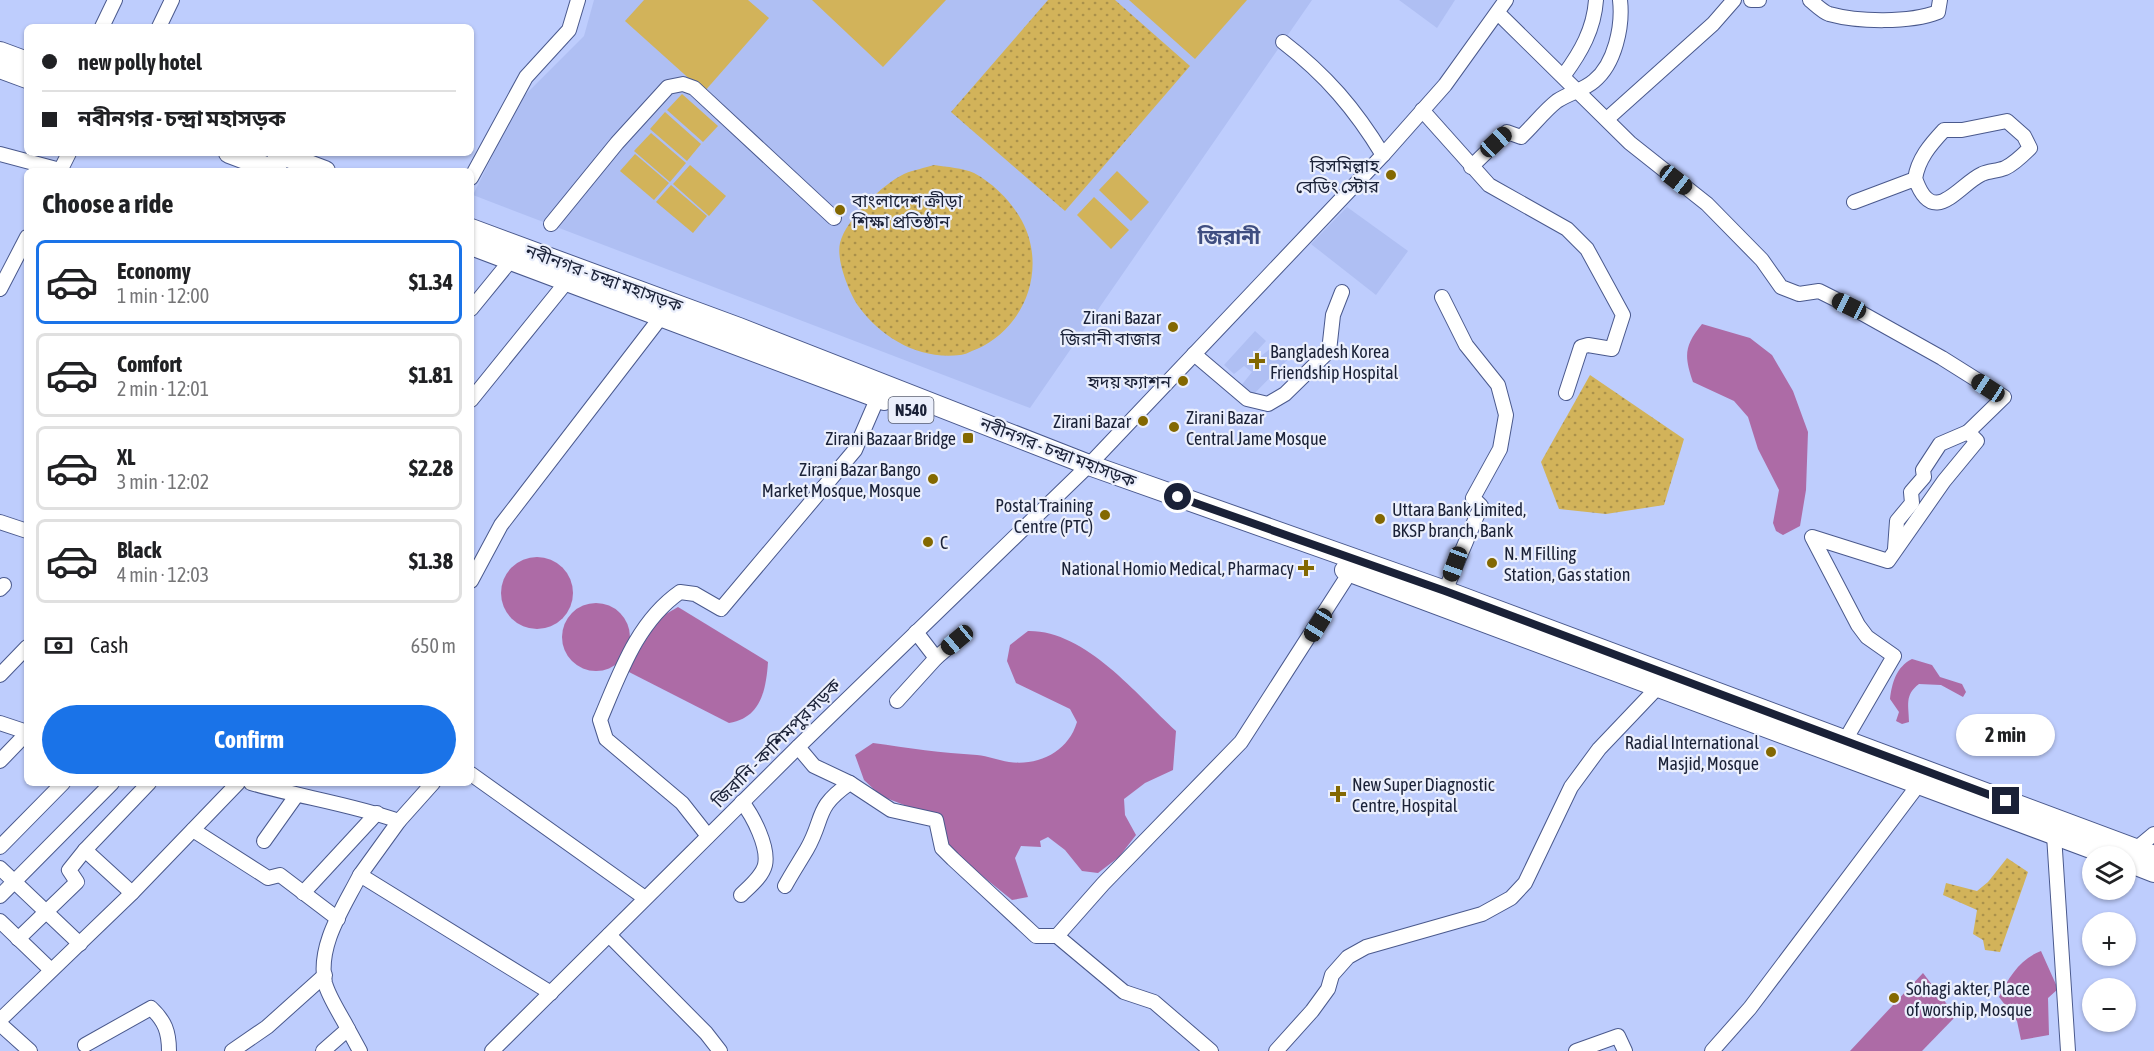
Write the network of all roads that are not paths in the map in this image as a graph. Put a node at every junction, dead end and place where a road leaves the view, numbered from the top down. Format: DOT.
graph roads {
  1 [pos="115,0"];
  2 [pos="172,0"];
  3 [pos="578,0"];
  4 [pos="1506,0"];
  5 [pos="1596,0"];
  6 [pos="1620,0"];
  7 [pos="1734,0"];
  8 [pos="1751,0"];
  9 [pos="1759,0"];
  10 [pos="1810,0"];
  11 [pos="1940,0"];
  12 [pos="1498,12"];
  13 [pos="103,24"];
  14 [pos="160,24"];
  15 [pos="1283,42"];
  16 [pos="0,52"];
  17 [pos="24,61"];
  18 [pos="0,68"];
  19 [pos="1564,75"];
  20 [pos="24,77"];
  21 [pos="1578,90"];
  22 [pos="1422,110"];
  23 [pos="1607,119"];
  24 [pos="0,154"];
  25 [pos="1383,154"];
  26 [pos="237,156"];
  27 [pos="285,156"];
  28 [pos="1471,167"];
  29 [pos="49,168"];
  30 [pos="269,168"];
  31 [pos="317,168"];
  32 [pos="474,172"];
  33 [pos="1915,178"];
  34 [pos="1854,202"];
  35 [pos="834,218"];
  36 [pos="551,224"];
  37 [pos="474,230"];
  38 [pos="24,243"];
  39 [pos="474,246"];
  40 [pos="511,260"];
  41 [pos="567,280"];
  42 [pos="0,289"];
  43 [pos="1342,292"];
  44 [pos="1442,297"];
  45 [pos="474,305"];
  46 [pos="661,317"];
  47 [pos="1194,354"];
  48 [pos="1566,393"];
  49 [pos="474,396"];
  50 [pos="878,397"];
  51 [pos="1968,432"];
  52 [pos="1084,469"];
  53 [pos="0,522"];
  54 [pos="24,530"];
  55 [pos="1895,550"];
  56 [pos="1354,567"];
  57 [pos="474,575"];
  58 [pos="1445,591"];
  59 [pos="915,632"];
  60 [pos="957,640"];
  61 [pos="24,650"];
  62 [pos="936,658"];
  63 [pos="0,675"];
  64 [pos="1658,687"];
  65 [pos="897,701"];
  66 [pos="0,723"];
  67 [pos="24,732"];
  68 [pos="24,736"];
  69 [pos="1844,742"];
  70 [pos="798,747"];
  71 [pos="0,761"];
  72 [pos="474,776"];
  73 [pos="850,783"];
  74 [pos="1919,784"];
  75 [pos="60,786"];
  76 [pos="109,786"];
  77 [pos="145,786"];
  78 [pos="235,786"];
  79 [pos="262,786"];
  80 [pos="430,786"];
  81 [pos="296,795"];
  82 [pos="742,802"];
  83 [pos="377,813"];
  84 [pos="399,821"];
  85 [pos="193,830"];
  86 [pos="2154,834"];
  87 [pos="2054,835"];
  88 [pos="708,836"];
  89 [pos="264,841"];
  90 [pos="2084,846"];
  91 [pos="0,847"];
  92 [pos="85,850"];
  93 [pos="2138,855"];
  94 [pos="0,868"];
  95 [pos="2154,872"];
  96 [pos="360,875"];
  97 [pos="14,882"];
  98 [pos="785,886"];
  99 [pos="132,893"];
  100 [pos="303,893"];
  101 [pos="741,895"];
  102 [pos="0,896"];
  103 [pos="645,898"];
  104 [pos="47,912"];
  105 [pos="338,919"];
  106 [pos="0,921"];
  107 [pos="609,935"];
  108 [pos="1058,936"];
  109 [pos="18,939"];
  110 [pos="80,944"];
  111 [pos="51,970"];
  112 [pos="325,975"];
  113 [pos="550,993"];
  114 [pos="0,1022"];
  115 [pos="348,1029"];
  116 [pos="85,1045"];
  117 [pos="30,1051"];
  118 [pos="169,1051"];
  119 [pos="232,1051"];
  120 [pos="323,1051"];
  121 [pos="360,1051"];
  122 [pos="492,1051"];
  123 [pos="720,1051"];
  124 [pos="1211,1051"];
  125 [pos="1276,1051"];
  126 [pos="1576,1051"];
  127 [pos="1625,1051"];
  128 [pos="1712,1051"];
  129 [pos="2068,1051"];
  1 -- 13 [label="street"];
  2 -- 14 [label="street"];
  3 -- 32 [label="street"];
  4 -- 12 [label="street, জিরানি - কাশিমপুর সড়ক"];
  5 -- 19 [label="street"];
  6 -- 21 [label="street"];
  7 -- 23 [label="street"];
  8 -- 9 [label="street"];
  10 -- 11 [label="street"];
  12 -- 19 [label="street"];
  12 -- 22 [label="street, জিরানি - কাশিমপুর সড়ক"];
  15 -- 25 [label="street"];
  16 -- 17 [label="highway"];
  18 -- 20 [label="highway"];
  19 -- 21 [label="street"];
  21 -- 23 [label="street"];
  21 -- 28 [label="street"];
  22 -- 25 [label="street, জিরানি - কাশিমপুর সড়ক"];
  22 -- 28 [label="street"];
  23 -- 51 [label="street"];
  24 -- 29 [label="street"];
  25 -- 47 [label="street, জিরানি - কাশিমপুর সড়ক"];
  26 -- 30 [label="highway"];
  27 -- 31 [label="highway"];
  28 -- 48 [label="street"];
  33 -- 33 [label="street"];
  33 -- 34 [label="street"];
  35 -- 36 [label="street"];
  37 -- 52 [label="highway, নবীনগর - চন্দ্রা মহাসড়ক / N540"];
  38 -- 42 [label="street"];
  39 -- 40 [label="highway, নবীনগর - চন্দ্রা মহাসড়ক / N540"];
  40 -- 41 [label="highway, নবীনগর - চন্দ্রা মহাসড়ক / N540"];
  40 -- 45 [label="street"];
  41 -- 46 [label="highway, নবীনগর - চন্দ্রা মহাসড়ক / N540"];
  41 -- 49 [label="street"];
  43 -- 47 [label="street"];
  44 -- 58 [label="street"];
  46 -- 50 [label="highway, নবীনগর - চন্দ্রা মহাসড়ক / N540"];
  46 -- 57 [label="street"];
  47 -- 52 [label="street, জিরানি - কাশিমপুর সড়ক"];
  50 -- 52 [label="highway, নবীনগর - চন্দ্রা মহাসড়ক / N540"];
  50 -- 88 [label="street"];
  51 -- 55 [label="street"];
  51 -- 55 [label="street"];
  52 -- 56 [label="highway, নবীনগর - চন্দ্রা মহাসড়ক / N540"];
  52 -- 59 [label="street, জিরানি - কাশিমপুর সড়ক"];
  53 -- 54 [label="street"];
  55 -- 69 [label="street"];
  56 -- 58 [label="highway, নবীনগর - চন্দ্রা মহাসড়ক / N540"];
  56 -- 64 [label="highway, নবীনগর - চন্দ্রা মহাসড়ক / N540"];
  56 -- 108 [label="street"];
  58 -- 69 [label="highway, নবীনগর - চন্দ্রা মহাসড়ক / N540"];
  59 -- 62 [label="street"];
  59 -- 70 [label="street, জিরানি - কাশিমপুর সড়ক"];
  60 -- 62 [label="street"];
  61 -- 63 [label="street"];
  62 -- 65 [label="street"];
  64 -- 74 [label="highway, নবীনগর - চন্দ্রা মহাসড়ক / N540"];
  64 -- 125 [label="street"];
  66 -- 67 [label="street"];
  68 -- 71 [label="street"];
  69 -- 93 [label="highway, নবীনগর - চন্দ্রা মহাসড়ক / N540"];
  70 -- 73 [label="street"];
  70 -- 82 [label="street, জিরানি - কাশিমপুর সড়ক"];
  72 -- 103 [label="street"];
  73 -- 98 [label="street"];
  73 -- 108 [label="street"];
  74 -- 87 [label="highway, নবীনগর - চন্দ্রা মহাসড়ক / N540"];
  74 -- 128 [label="street"];
  75 -- 91 [label="street"];
  76 -- 97 [label="street"];
  77 -- 92 [label="street"];
  78 -- 85 [label="street"];
  79 -- 81 [label="street"];
  80 -- 84 [label="street"];
  81 -- 83 [label="street"];
  81 -- 89 [label="street"];
  82 -- 88 [label="street, জিরানি - কাশিমপুর সড়ক"];
  82 -- 101 [label="street"];
  83 -- 84 [label="street"];
  83 -- 100 [label="street"];
  84 -- 96 [label="street"];
  85 -- 99 [label="street"];
  85 -- 100 [label="street"];
  86 -- 93 [label="street"];
  87 -- 90 [label="highway, নবীনগর - চন্দ্রা মহাসড়ক / N540"];
  87 -- 129 [label="street"];
  88 -- 103 [label="street, জিরানি - কাশিমপুর সড়ক"];
  92 -- 99 [label="street"];
  92 -- 104 [label="street"];
  93 -- 95 [label="highway, নবীনগর - চন্দ্রা মহাসড়ক / N540"];
  94 -- 97 [label="street"];
  96 -- 105 [label="street"];
  96 -- 113 [label="street"];
  97 -- 102 [label="street"];
  97 -- 104 [label="street"];
  99 -- 110 [label="street"];
  100 -- 105 [label="street"];
  103 -- 107 [label="street, জিরানি - কাশিমপুর সড়ক"];
  104 -- 109 [label="street"];
  104 -- 110 [label="street"];
  105 -- 112 [label="street"];
  106 -- 109 [label="street"];
  107 -- 113 [label="street, জিরানি - কাশিমপুর সড়ক"];
  107 -- 123 [label="street"];
  108 -- 124 [label="street"];
  109 -- 111 [label="street"];
  110 -- 111 [label="street"];
  111 -- 114 [label="street"];
  112 -- 115 [label="street"];
  112 -- 119 [label="street"];
  113 -- 122 [label="street, জিরানি - কাশিমপুর সড়ক"];
  114 -- 117 [label="street"];
  115 -- 120 [label="street"];
  115 -- 121 [label="street"];
  116 -- 118 [label="street"];
  126 -- 127 [label="street"];
}
